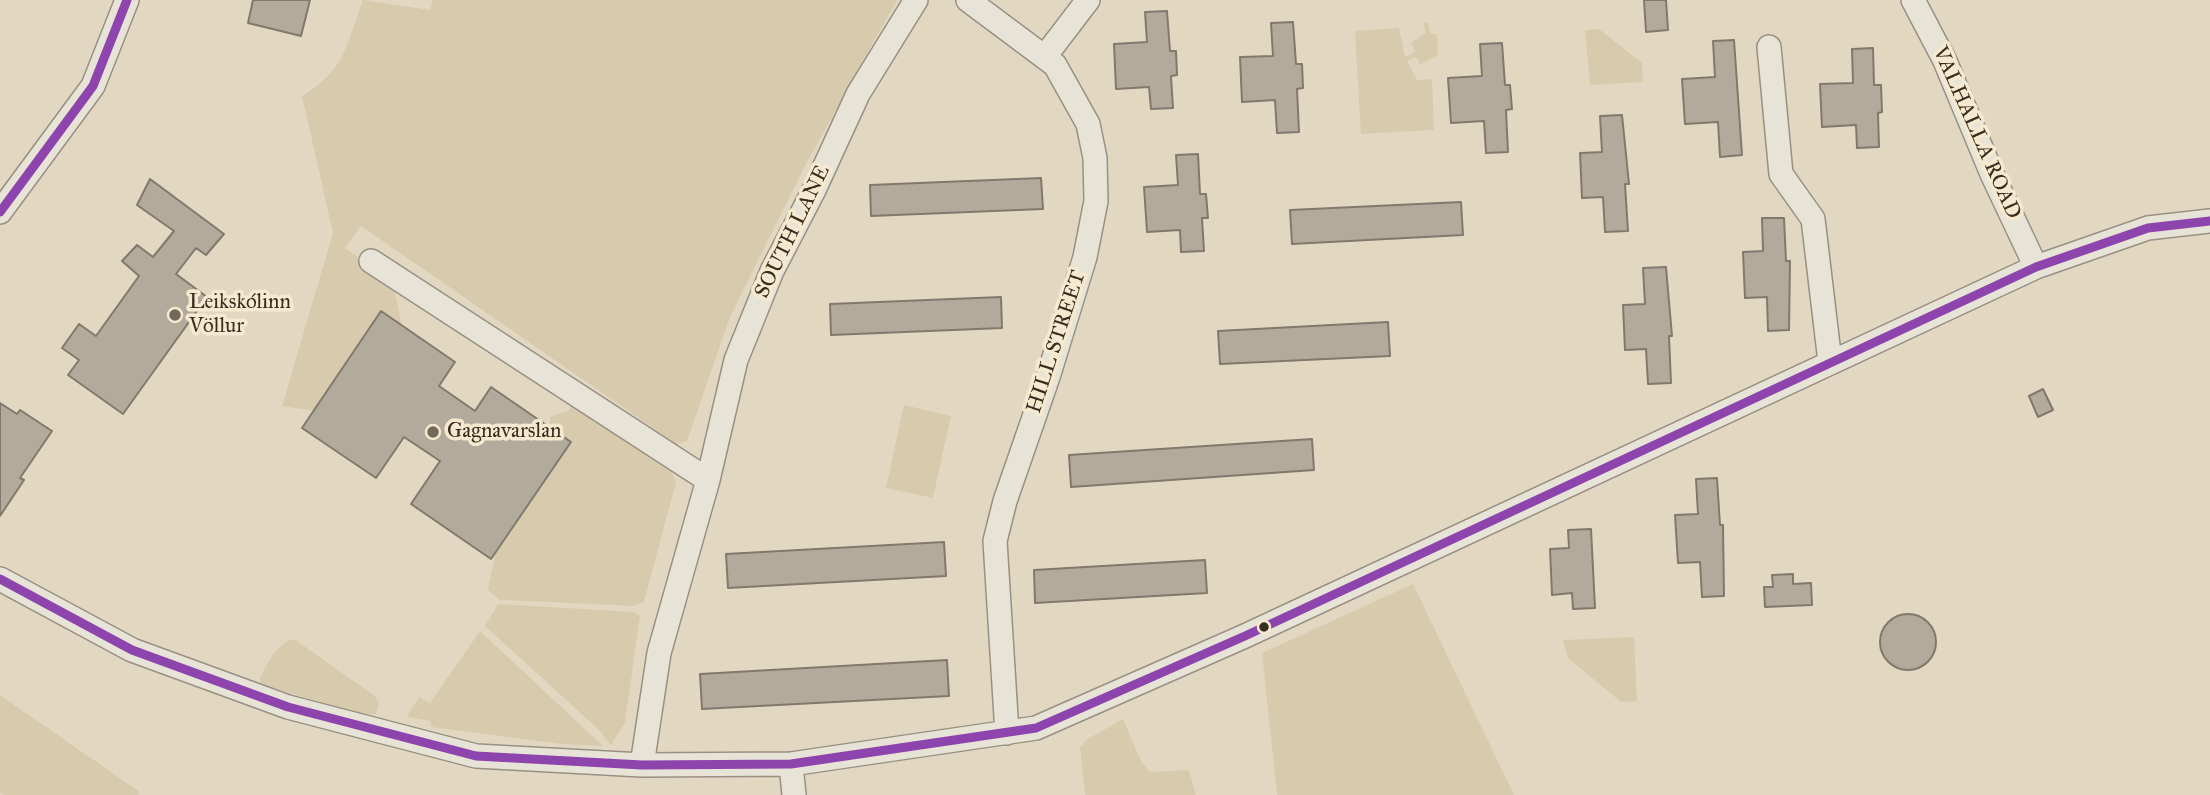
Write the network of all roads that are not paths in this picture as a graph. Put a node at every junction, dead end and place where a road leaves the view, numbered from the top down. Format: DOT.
graph roads {
  1 [pos="127,0"];
  2 [pos="916,0"];
  3 [pos="968,0"];
  4 [pos="1088,0"];
  5 [pos="1913,0"];
  6 [pos="1769,47"];
  7 [pos="1046,55"];
  8 [pos="0,212"];
  9 [pos="2210,221"];
  10 [pos="371,261"];
  11 [pos="2036,267"];
  12 [pos="1830,362"];
  13 [pos="708,480"];
  14 [pos="0,579"];
  15 [pos="1007,733"];
  16 [pos="791,764"];
  17 [pos="642,765"];
  18 [pos="794,795"];
  1 -- 8 [label="street"];
  2 -- 13 [label="street, SOUTH LANE"];
  3 -- 7 [label="street, HILL STREET"];
  4 -- 7 [label="street"];
  5 -- 11 [label="street, VALHALLA ROAD"];
  6 -- 12 [label="street"];
  7 -- 15 [label="street, HILL STREET"];
  9 -- 11 [label="street"];
  10 -- 13 [label="street"];
  11 -- 12 [label="street"];
  12 -- 15 [label="street"];
  13 -- 17 [label="street, SOUTH LANE"];
  14 -- 17 [label="street"];
  15 -- 16 [label="street"];
  16 -- 17 [label="street"];
  16 -- 18 [label="street"];
}
